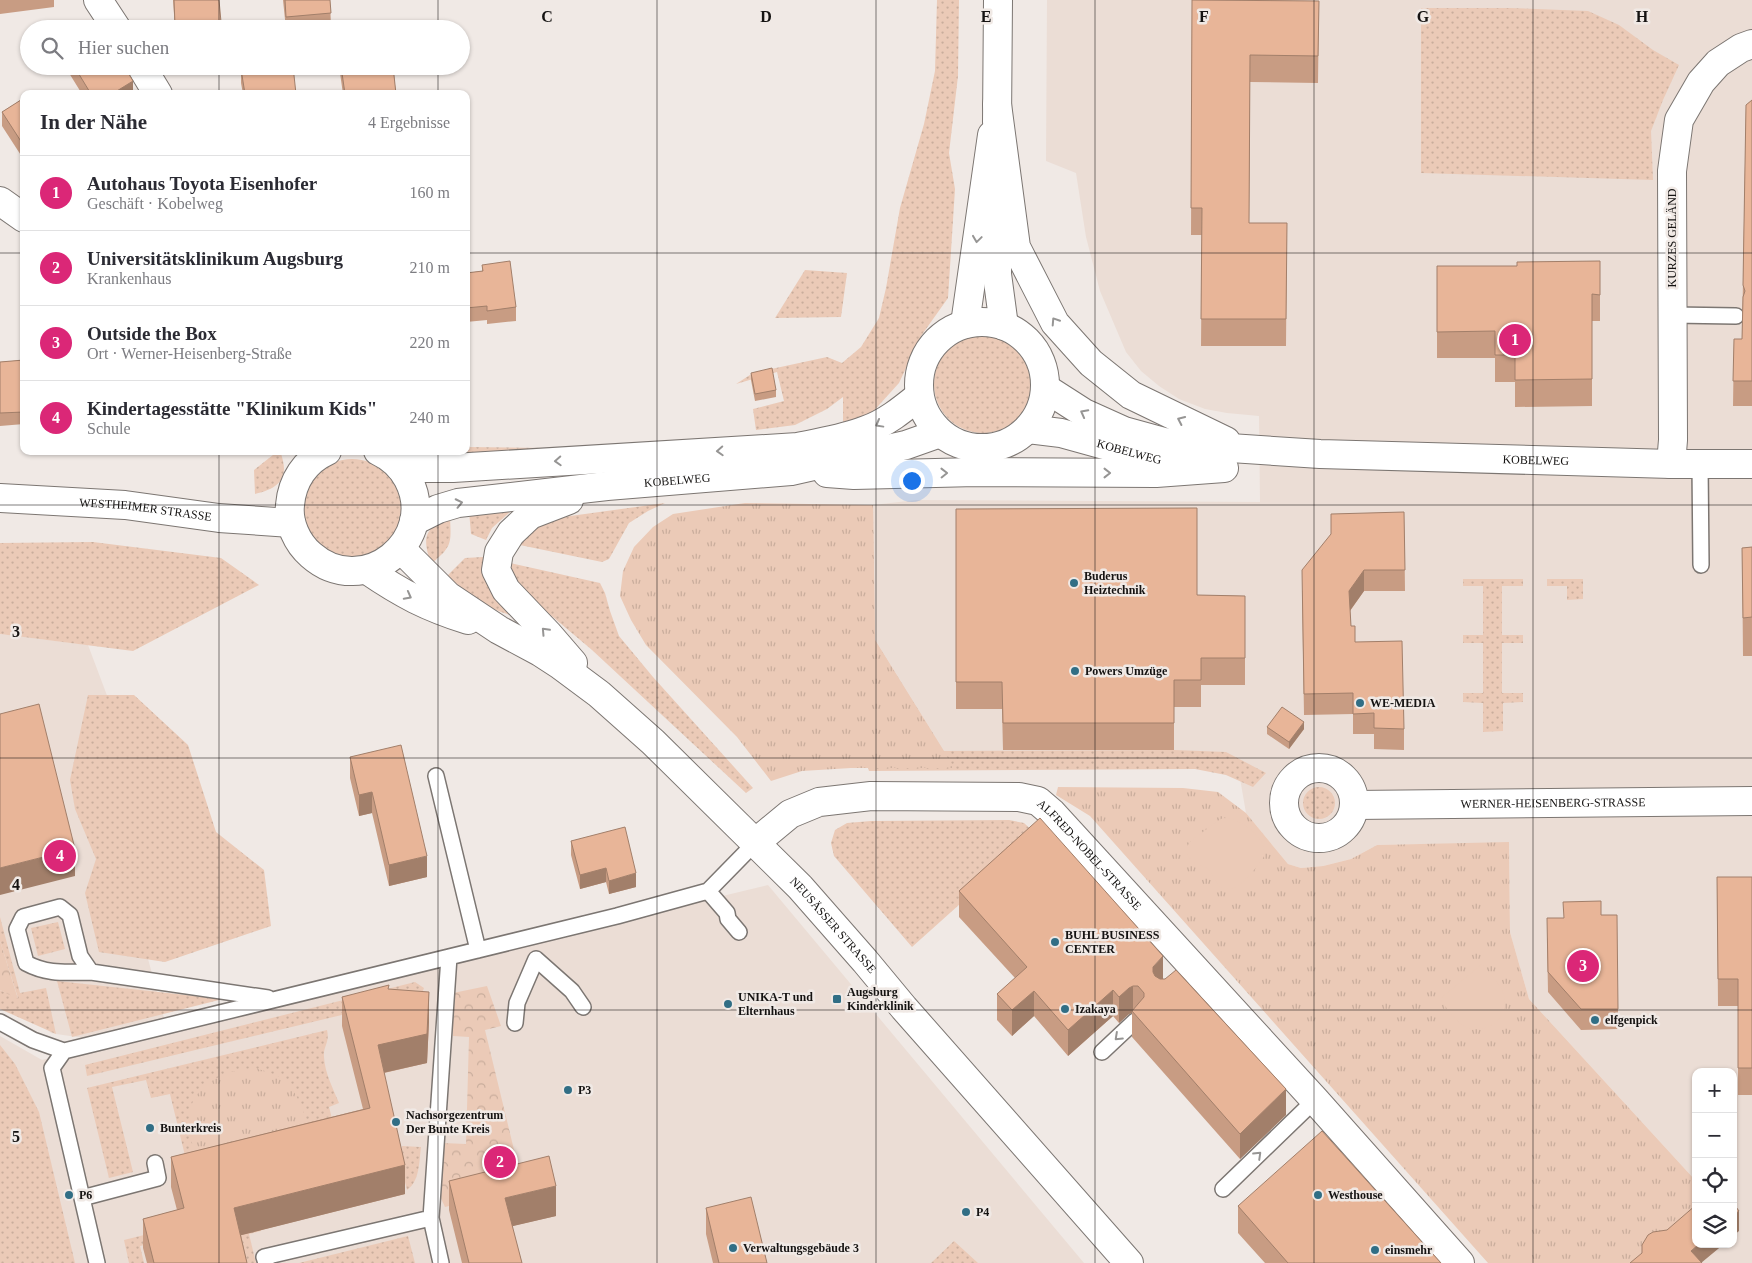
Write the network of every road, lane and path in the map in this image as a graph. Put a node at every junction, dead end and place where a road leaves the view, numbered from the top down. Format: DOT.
graph roads {
  1 [pos="98,0"];
  2 [pos="998,0"];
  3 [pos="111,20"];
  4 [pos="1752,44"];
  5 [pos="146,75"];
  6 [pos="156,90"];
  7 [pos="997,104"];
  8 [pos="0,201"];
  9 [pos="20,215"];
  10 [pos="1673,315"];
  11 [pos="1736,316"];
  12 [pos="965,324"];
  13 [pos="1004,326"];
  14 [pos="1046,388"];
  15 [pos="919,396"];
  16 [pos="1028,428"];
  17 [pos="940,433"];
  18 [pos="317,455"];
  19 [pos="384,455"];
  20 [pos="1233,458"];
  21 [pos="1671,464"];
  22 [pos="1700,464"];
  23 [pos="1752,464"];
  24 [pos="401,468"];
  25 [pos="791,470"];
  26 [pos="606,486"];
  27 [pos="0,498"];
  28 [pos="414,521"];
  29 [pos="291,523"];
  30 [pos="400,549"];
  31 [pos="1701,565"];
  32 [pos="366,570"];
  33 [pos="499,630"];
  34 [pos="599,694"];
  35 [pos="436,776"];
  36 [pos="1752,801"];
  37 [pos="1354,805"];
  38 [pos="755,843"];
  39 [pos="708,891"];
  40 [pos="744,934"];
  41 [pos="530,938"];
  42 [pos="478,950"];
  43 [pos="449,957"];
  44 [pos="536,959"];
  45 [pos="91,972"];
  46 [pos="277,999"];
  47 [pos="582,1007"];
  48 [pos="1135,1021"];
  49 [pos="0,1022"];
  50 [pos="515,1023"];
  51 [pos="64,1051"];
  52 [pos="1102,1052"];
  53 [pos="1315,1100"];
  54 [pos="155,1163"];
  55 [pos="1223,1189"];
  56 [pos="82,1198"];
  57 [pos="431,1218"];
  58 [pos="97,1263"];
  59 [pos="266,1263"];
  60 [pos="441,1263"];
  61 [pos="1129,1263"];
  62 [pos="1460,1263"];
  1 -- 3 [label="main road"];
  2 -- 7 [label="main road"];
  4 -- 10 [label="main road, KURZES GELÄND"];
  5 -- 6 [label="main road"];
  7 -- 12 [label="main road, one-way"];
  7 -- 13 [label="main road"];
  20 -- 7 [label="main road, one-way"];
  8 -- 9 [label="main road"];
  10 -- 11 [label="lane"];
  10 -- 21 [label="main road, KURZES GELÄND"];
  12 -- 13 [label="main road"];
  12 -- 15 [label="main road"];
  13 -- 14 [label="main road"];
  14 -- 16 [label="main road"];
  20 -- 14 [label="main road, KOBELWEG, one-way"];
  15 -- 17 [label="main road"];
  15 -- 24 [label="main road, KOBELWEG, one-way"];
  16 -- 17 [label="main road"];
  16 -- 20 [label="main road, KOBELWEG"];
  17 -- 25 [label="main road, KOBELWEG"];
  18 -- 29 [label="main road"];
  19 -- 24 [label="main road"];
  20 -- 21 [label="main road, KOBELWEG"];
  25 -- 20 [label="main road, one-way"];
  21 -- 22 [label="main road, KOBELWEG"];
  22 -- 23 [label="main road, KOBELWEG"];
  22 -- 31 [label="lane"];
  24 -- 28 [label="main road"];
  25 -- 26 [label="main road, KOBELWEG"];
  28 -- 26 [label="main road, KOBELWEG, one-way"];
  34 -- 26 [label="main road, one-way"];
  27 -- 29 [label="main road, WESTHEIMER STRASSE"];
  28 -- 30 [label="main road"];
  29 -- 32 [label="main road"];
  30 -- 32 [label="main road"];
  30 -- 33 [label="main road, NEUSÄSSER STRASSE"];
  32 -- 33 [label="main road, NEUSÄSSER STRASSE, one-way"];
  33 -- 34 [label="main road, NEUSÄSSER STRASSE"];
  34 -- 38 [label="main road, NEUSÄSSER STRASSE"];
  35 -- 42 [label="lane"];
  36 -- 37 [label="main road, WERNER-HEISENBERG-STRASSE"];
  38 -- 39 [label="lane"];
  38 -- 53 [label="main road, ALFRED-NOBEL-STRASSE"];
  38 -- 61 [label="main road, NEUSÄSSER STRASSE"];
  39 -- 40 [label="lane"];
  39 -- 41 [label="lane"];
  41 -- 42 [label="lane"];
  41 -- 44 [label="lane"];
  42 -- 43 [label="lane"];
  43 -- 46 [label="lane"];
  43 -- 57 [label="lane"];
  44 -- 47 [label="lane"];
  44 -- 50 [label="lane"];
  45 -- 45 [label="lane"];
  45 -- 46 [label="lane"];
  46 -- 51 [label="lane"];
  48 -- 52 [label="lane, one-way"];
  49 -- 51 [label="lane"];
  51 -- 56 [label="lane"];
  55 -- 53 [label="lane, one-way"];
  53 -- 62 [label="main road, ALFRED-NOBEL-STRASSE"];
  54 -- 56 [label="lane"];
  56 -- 58 [label="lane"];
  57 -- 59 [label="lane"];
  57 -- 60 [label="lane"];
}
